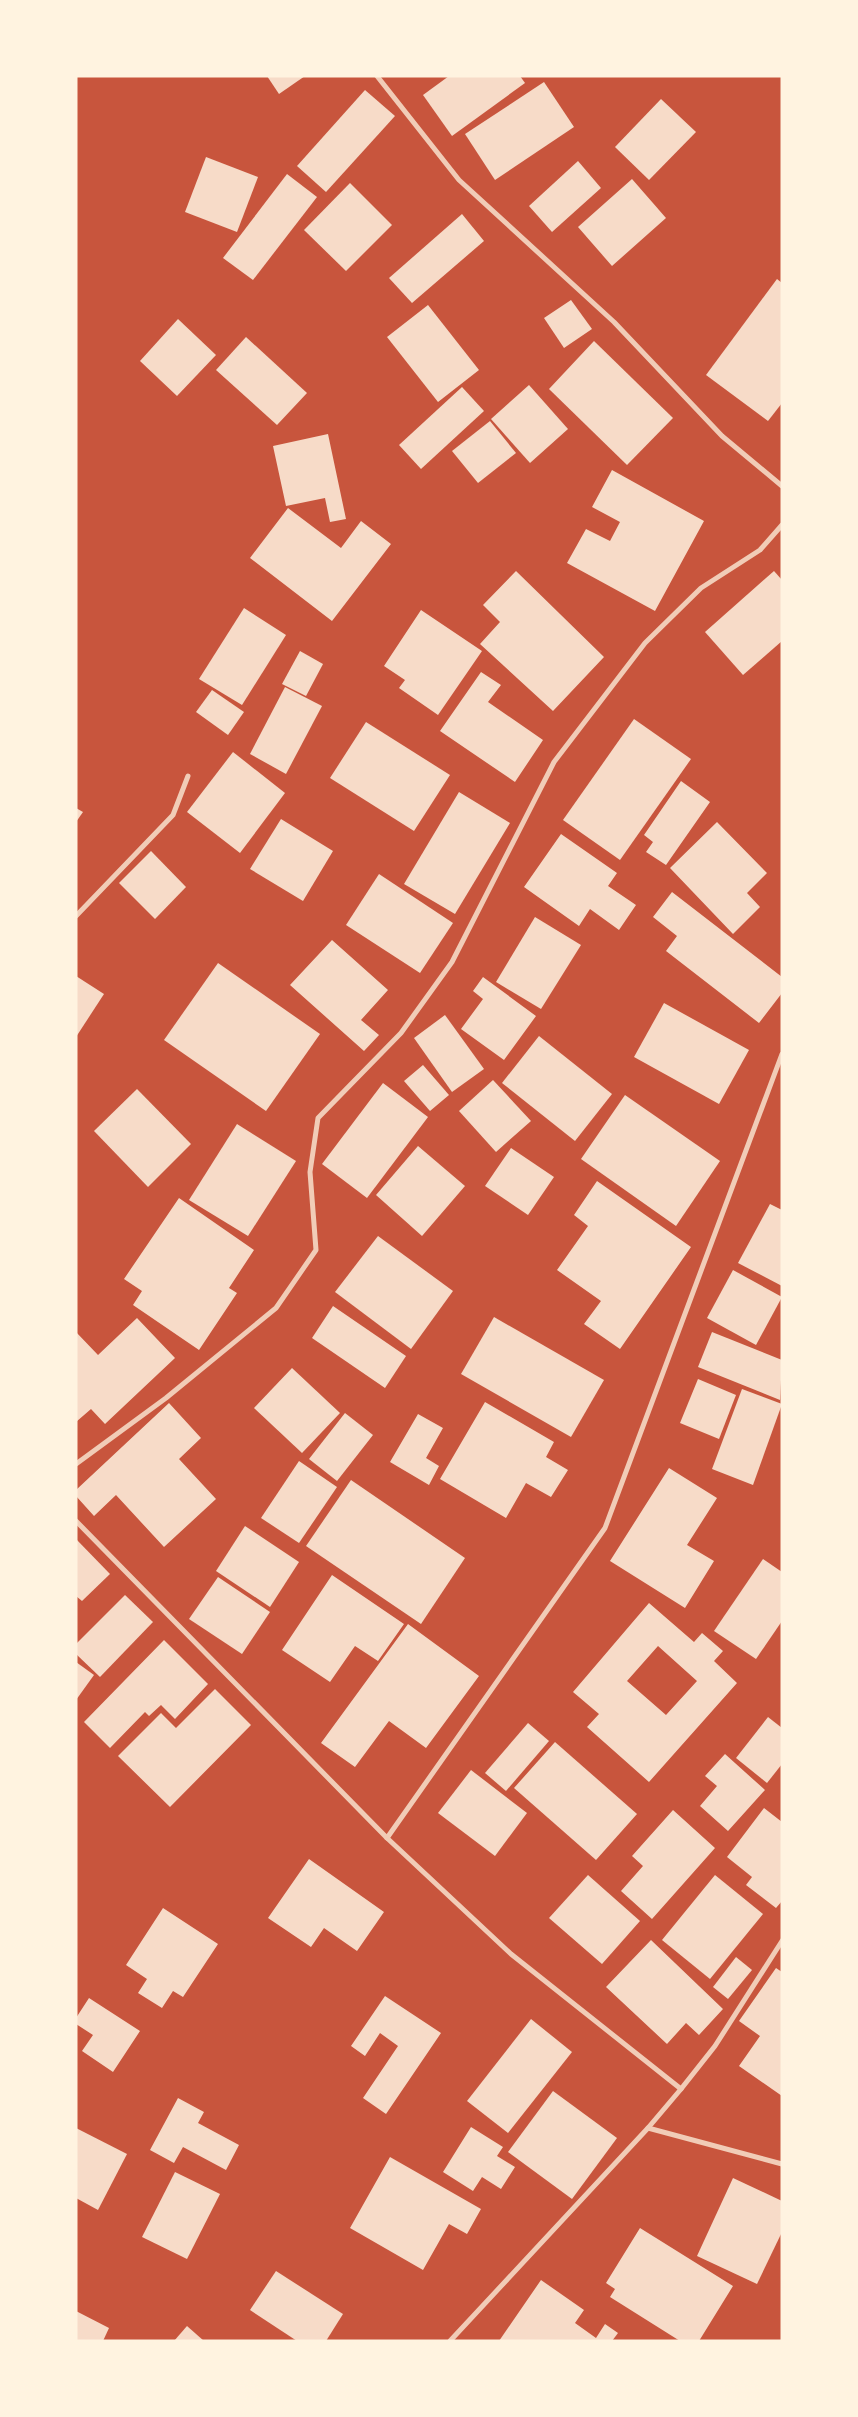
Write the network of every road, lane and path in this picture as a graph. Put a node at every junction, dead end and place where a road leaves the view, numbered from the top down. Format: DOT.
graph roads {
  1 [pos="378,76"];
  2 [pos="782,486"];
  3 [pos="782,525"];
  4 [pos="188,776"];
  5 [pos="76,916"];
  6 [pos="782,1054"];
  7 [pos="76,1464"];
  8 [pos="76,1521"];
  9 [pos="387,1838"];
  10 [pos="782,1941"];
  11 [pos="681,2089"];
  12 [pos="648,2128"];
  13 [pos="782,2164"];
  14 [pos="450,2341"];
  1 -- 2 [label="street"];
  3 -- 7 [label="street"];
  4 -- 5 [label="street"];
  6 -- 9 [label="street"];
  8 -- 9 [label="street"];
  9 -- 11 [label="street"];
  10 -- 11 [label="street"];
  11 -- 12 [label="street"];
  12 -- 13 [label="street"];
  12 -- 14 [label="street"];
}
